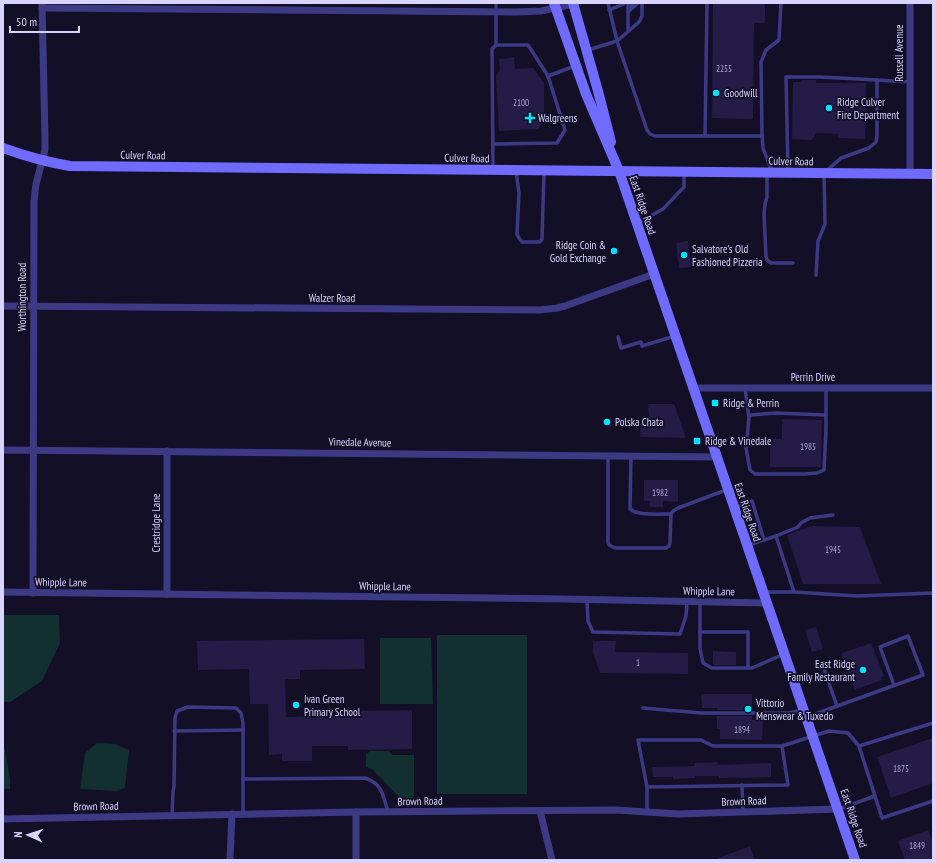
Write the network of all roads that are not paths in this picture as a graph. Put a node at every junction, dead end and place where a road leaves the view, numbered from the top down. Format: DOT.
graph roads {
  1 [pos="496,3"];
  2 [pos="608,3"];
  3 [pos="633,3"];
  4 [pos="638,3"];
  5 [pos="642,3"];
  6 [pos="707,3"];
  7 [pos="781,3"];
  8 [pos="910,3"];
  9 [pos="573,4"];
  10 [pos="625,4"];
  11 [pos="42,6"];
  12 [pos="192,6"];
  13 [pos="554,6"];
  14 [pos="340,7"];
  15 [pos="609,10"];
  16 [pos="496,12"];
  17 [pos="628,12"];
  18 [pos="628,31"];
  19 [pos="617,42"];
  20 [pos="496,46"];
  21 [pos="586,50"];
  22 [pos="576,66"];
  23 [pos="548,76"];
  24 [pos="877,80"];
  25 [pos="910,82"];
  26 [pos="705,135"];
  27 [pos="762,136"];
  28 [pos="493,144"];
  29 [pos="3,148"];
  30 [pos="42,161"];
  31 [pos="493,170"];
  32 [pos="516,170"];
  33 [pos="545,170"];
  34 [pos="619,171"];
  35 [pos="684,172"];
  36 [pos="769,173"];
  37 [pos="788,173"];
  38 [pos="824,173"];
  39 [pos="910,174"];
  40 [pos="933,174"];
  41 [pos="636,223"];
  42 [pos="793,263"];
  43 [pos="654,274"];
  44 [pos="816,275"];
  45 [pos="3,306"];
  46 [pos="33,306"];
  47 [pos="675,336"];
  48 [pos="618,337"];
  49 [pos="693,388"];
  50 [pos="744,388"];
  51 [pos="826,388"];
  52 [pos="933,388"];
  53 [pos="826,415"];
  54 [pos="749,416"];
  55 [pos="3,450"];
  56 [pos="33,450"];
  57 [pos="167,452"];
  58 [pos="608,456"];
  59 [pos="631,456"];
  60 [pos="717,457"];
  61 [pos="728,490"];
  62 [pos="734,507"];
  63 [pos="671,514"];
  64 [pos="833,515"];
  65 [pos="776,536"];
  66 [pos="764,540"];
  67 [pos="747,546"];
  68 [pos="3,592"];
  69 [pos="763,592"];
  70 [pos="794,592"];
  71 [pos="33,593"];
  72 [pos="933,593"];
  73 [pos="167,594"];
  74 [pos="587,600"];
  75 [pos="687,601"];
  76 [pos="700,602"];
  77 [pos="767,603"];
  78 [pos="700,632"];
  79 [pos="785,654"];
  80 [pos="748,668"];
  81 [pos="824,669"];
  82 [pos="894,685"];
  83 [pos="837,706"];
  84 [pos="643,708"];
  85 [pos="805,713"];
  86 [pos="933,723"];
  87 [pos="243,730"];
  88 [pos="174,731"];
  89 [pos="813,736"];
  90 [pos="782,746"];
  91 [pos="859,746"];
  92 [pos="243,779"];
  93 [pos="742,785"];
  94 [pos="647,787"];
  95 [pos="875,796"];
  96 [pos="933,801"];
  97 [pos="838,809"];
  98 [pos="540,811"];
  99 [pos="356,812"];
  100 [pos="388,812"];
  101 [pos="743,812"];
  102 [pos="647,813"];
  103 [pos="232,814"];
  104 [pos="243,814"];
  105 [pos="172,816"];
  106 [pos="3,819"];
  107 [pos="230,860"];
  108 [pos="356,860"];
  109 [pos="552,860"];
  110 [pos="855,860"];
  1 -- 16 [label="lane"];
  2 -- 15 [label="lane"];
  3 -- 17 [label="lane"];
  4 -- 17 [label="lane"];
  5 -- 18 [label="lane"];
  6 -- 26 [label="lane"];
  7 -- 27 [label="lane"];
  8 -- 25 [label="street, Russell Avenue"];
  9 -- 13 [label="street"];
  9 -- 21 [label="main road, East Ridge Road"];
  10 -- 15 [label="lane"];
  10 -- 17 [label="lane"];
  11 -- 12 [label="street"];
  11 -- 30 [label="street, Worthington Road"];
  12 -- 14 [label="street"];
  13 -- 16 [label="street"];
  13 -- 22 [label="main road, East Ridge Road"];
  14 -- 16 [label="street"];
  15 -- 19 [label="lane"];
  16 -- 20 [label="lane"];
  17 -- 18 [label="lane"];
  18 -- 19 [label="lane"];
  19 -- 21 [label="lane"];
  19 -- 26 [label="lane"];
  20 -- 23 [label="lane"];
  20 -- 28 [label="lane"];
  21 -- 34 [label="main road, East Ridge Road"];
  22 -- 23 [label="lane"];
  22 -- 34 [label="main road, East Ridge Road"];
  23 -- 28 [label="lane"];
  24 -- 25 [label="lane"];
  24 -- 37 [label="lane"];
  24 -- 38 [label="lane"];
  25 -- 39 [label="street, Russell Avenue"];
  26 -- 27 [label="lane"];
  27 -- 36 [label="lane"];
  28 -- 31 [label="lane"];
  29 -- 30 [label="main road, Culver Road"];
  30 -- 31 [label="main road, Culver Road"];
  30 -- 46 [label="street, Worthington Road"];
  31 -- 32 [label="main road, Culver Road"];
  32 -- 33 [label="main road, Culver Road"];
  32 -- 33 [label="lane"];
  33 -- 34 [label="main road, Culver Road"];
  34 -- 35 [label="main road, Culver Road"];
  34 -- 41 [label="main road, East Ridge Road"];
  35 -- 36 [label="main road, Culver Road"];
  35 -- 41 [label="lane"];
  36 -- 37 [label="main road, Culver Road"];
  36 -- 42 [label="lane"];
  37 -- 38 [label="main road, Culver Road"];
  38 -- 39 [label="main road, Culver Road"];
  38 -- 44 [label="lane"];
  39 -- 40 [label="main road, Culver Road"];
  41 -- 43 [label="main road, East Ridge Road"];
  43 -- 46 [label="street, Walzer Road"];
  43 -- 47 [label="main road, East Ridge Road"];
  45 -- 46 [label="street, Walzer Road"];
  46 -- 56 [label="street, Worthington Road"];
  47 -- 48 [label="lane"];
  47 -- 49 [label="main road, East Ridge Road"];
  49 -- 50 [label="street, Perrin Drive"];
  49 -- 60 [label="main road, East Ridge Road"];
  50 -- 51 [label="street, Perrin Drive"];
  50 -- 54 [label="lane"];
  51 -- 52 [label="street, Perrin Drive"];
  51 -- 53 [label="lane"];
  53 -- 54 [label="lane"];
  53 -- 54 [label="lane"];
  55 -- 56 [label="street, Vinedale Avenue"];
  56 -- 57 [label="street, Vinedale Avenue"];
  56 -- 71 [label="street, Worthington Road"];
  57 -- 58 [label="street, Vinedale Avenue"];
  57 -- 73 [label="street, Crestridge Lane"];
  58 -- 59 [label="street, Vinedale Avenue"];
  58 -- 63 [label="lane"];
  59 -- 60 [label="street, Vinedale Avenue"];
  59 -- 63 [label="lane"];
  60 -- 61 [label="main road, East Ridge Road"];
  61 -- 62 [label="main road, East Ridge Road"];
  61 -- 63 [label="lane"];
  62 -- 66 [label="lane"];
  62 -- 67 [label="main road, East Ridge Road"];
  64 -- 65 [label="lane"];
  65 -- 66 [label="lane"];
  65 -- 70 [label="lane"];
  66 -- 67 [label="lane"];
  67 -- 69 [label="main road, East Ridge Road"];
  68 -- 71 [label="street, Whipple Lane"];
  69 -- 70 [label="lane"];
  69 -- 77 [label="main road, East Ridge Road"];
  70 -- 72 [label="lane"];
  71 -- 73 [label="street, Whipple Lane"];
  73 -- 74 [label="street, Whipple Lane"];
  74 -- 75 [label="street, Whipple Lane"];
  74 -- 75 [label="lane"];
  75 -- 76 [label="street, Whipple Lane"];
  76 -- 77 [label="street, Whipple Lane"];
  76 -- 78 [label="lane"];
  77 -- 79 [label="main road, East Ridge Road"];
  78 -- 80 [label="lane"];
  78 -- 80 [label="lane"];
  79 -- 80 [label="lane"];
  79 -- 85 [label="main road, East Ridge Road"];
  81 -- 83 [label="lane"];
  82 -- 82 [label="lane"];
  82 -- 83 [label="lane"];
  83 -- 85 [label="lane"];
  84 -- 85 [label="lane"];
  85 -- 89 [label="main road, East Ridge Road"];
  86 -- 91 [label="lane"];
  87 -- 88 [label="lane"];
  87 -- 88 [label="lane"];
  87 -- 92 [label="lane"];
  88 -- 105 [label="lane"];
  89 -- 90 [label="lane"];
  89 -- 91 [label="lane"];
  89 -- 97 [label="main road, East Ridge Road"];
  90 -- 93 [label="lane"];
  90 -- 94 [label="lane"];
  91 -- 95 [label="lane"];
  92 -- 100 [label="lane"];
  92 -- 104 [label="lane"];
  93 -- 94 [label="lane"];
  93 -- 101 [label="lane"];
  94 -- 102 [label="lane"];
  95 -- 96 [label="lane"];
  95 -- 97 [label="lane"];
  97 -- 101 [label="street, Brown Road"];
  97 -- 110 [label="main road, East Ridge Road"];
  98 -- 100 [label="street, Brown Road"];
  98 -- 102 [label="street, Brown Road"];
  98 -- 109 [label="street"];
  99 -- 100 [label="street, Brown Road"];
  99 -- 104 [label="street, Brown Road"];
  99 -- 108 [label="street"];
  101 -- 102 [label="street, Brown Road"];
  103 -- 104 [label="street, Brown Road"];
  103 -- 105 [label="street, Brown Road"];
  103 -- 107 [label="street"];
  105 -- 106 [label="street, Brown Road"];
}
